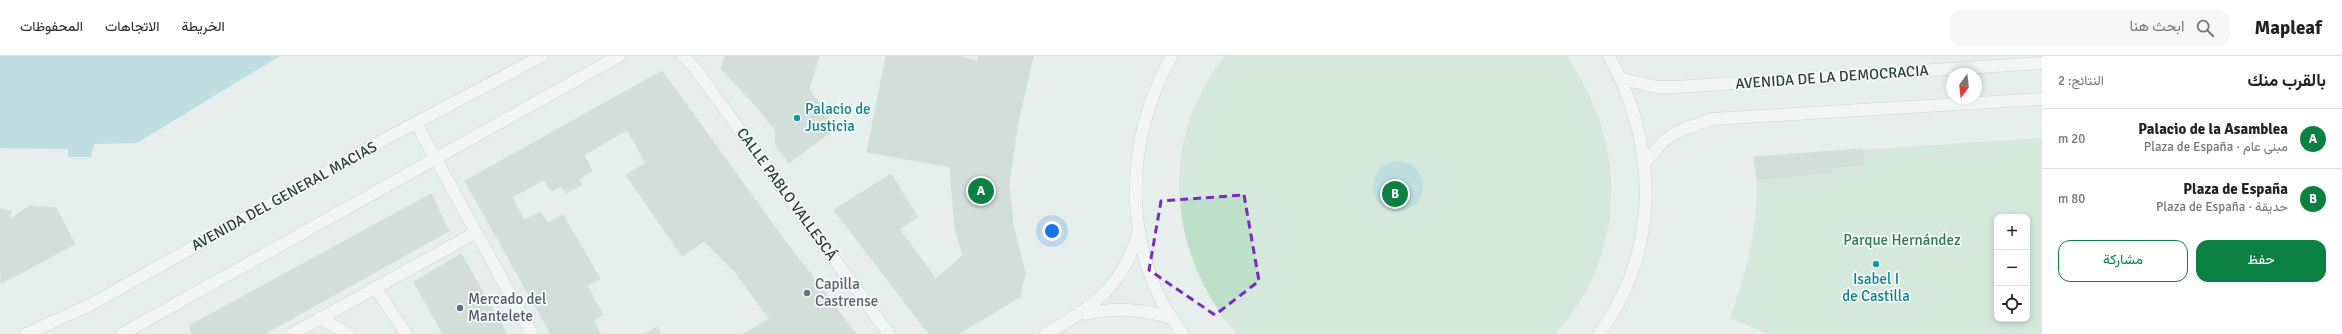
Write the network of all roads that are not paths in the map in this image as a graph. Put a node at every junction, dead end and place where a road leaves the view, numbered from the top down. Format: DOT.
graph roads {
  1 [pos="542,56"];
  2 [pos="619,56"];
  3 [pos="683,56"];
  4 [pos="1172,56"];
  5 [pos="1609,56"];
  6 [pos="1165,62"];
  7 [pos="2042,63"];
  8 [pos="1622,79"];
  9 [pos="2042,99"];
  10 [pos="416,123"];
  11 [pos="436,160"];
  12 [pos="1645,163"];
  13 [pos="1139,230"];
  14 [pos="475,233"];
  15 [pos="375,287"];
  16 [pos="1078,316"];
  17 [pos="320,318"];
  18 [pos="1172,318"];
  19 [pos="26,334"];
  20 [pos="122,334"];
  21 [pos="292,334"];
  22 [pos="348,334"];
  23 [pos="406,334"];
  24 [pos="532,334"];
  25 [pos="889,334"];
  26 [pos="1046,334"];
  27 [pos="1183,334"];
  28 [pos="1599,334"];
  1 -- 10 [label="street, AVENIDA DEL GENERAL MACIAS"];
  2 -- 11 [label="street"];
  3 -- 25 [label="street, CALLE PABLO VALLESCÁ"];
  4 -- 6 [label="street"];
  5 -- 8 [label="street"];
  6 -- 13 [label="street"];
  7 -- 8 [label="street, AVENIDA DE LA DEMOCRACIA"];
  8 -- 12 [label="street"];
  9 -- 12 [label="street"];
  10 -- 11 [label="street"];
  10 -- 19 [label="street, AVENIDA DEL GENERAL MACIAS"];
  11 -- 14 [label="street"];
  11 -- 20 [label="street"];
  12 -- 28 [label="street"];
  13 -- 16 [label="street"];
  13 -- 18 [label="street"];
  14 -- 15 [label="street"];
  14 -- 24 [label="street"];
  15 -- 17 [label="street"];
  15 -- 23 [label="street"];
  16 -- 18 [label="street"];
  16 -- 26 [label="street"];
  17 -- 21 [label="street"];
  17 -- 22 [label="street"];
  18 -- 27 [label="street"];
}
